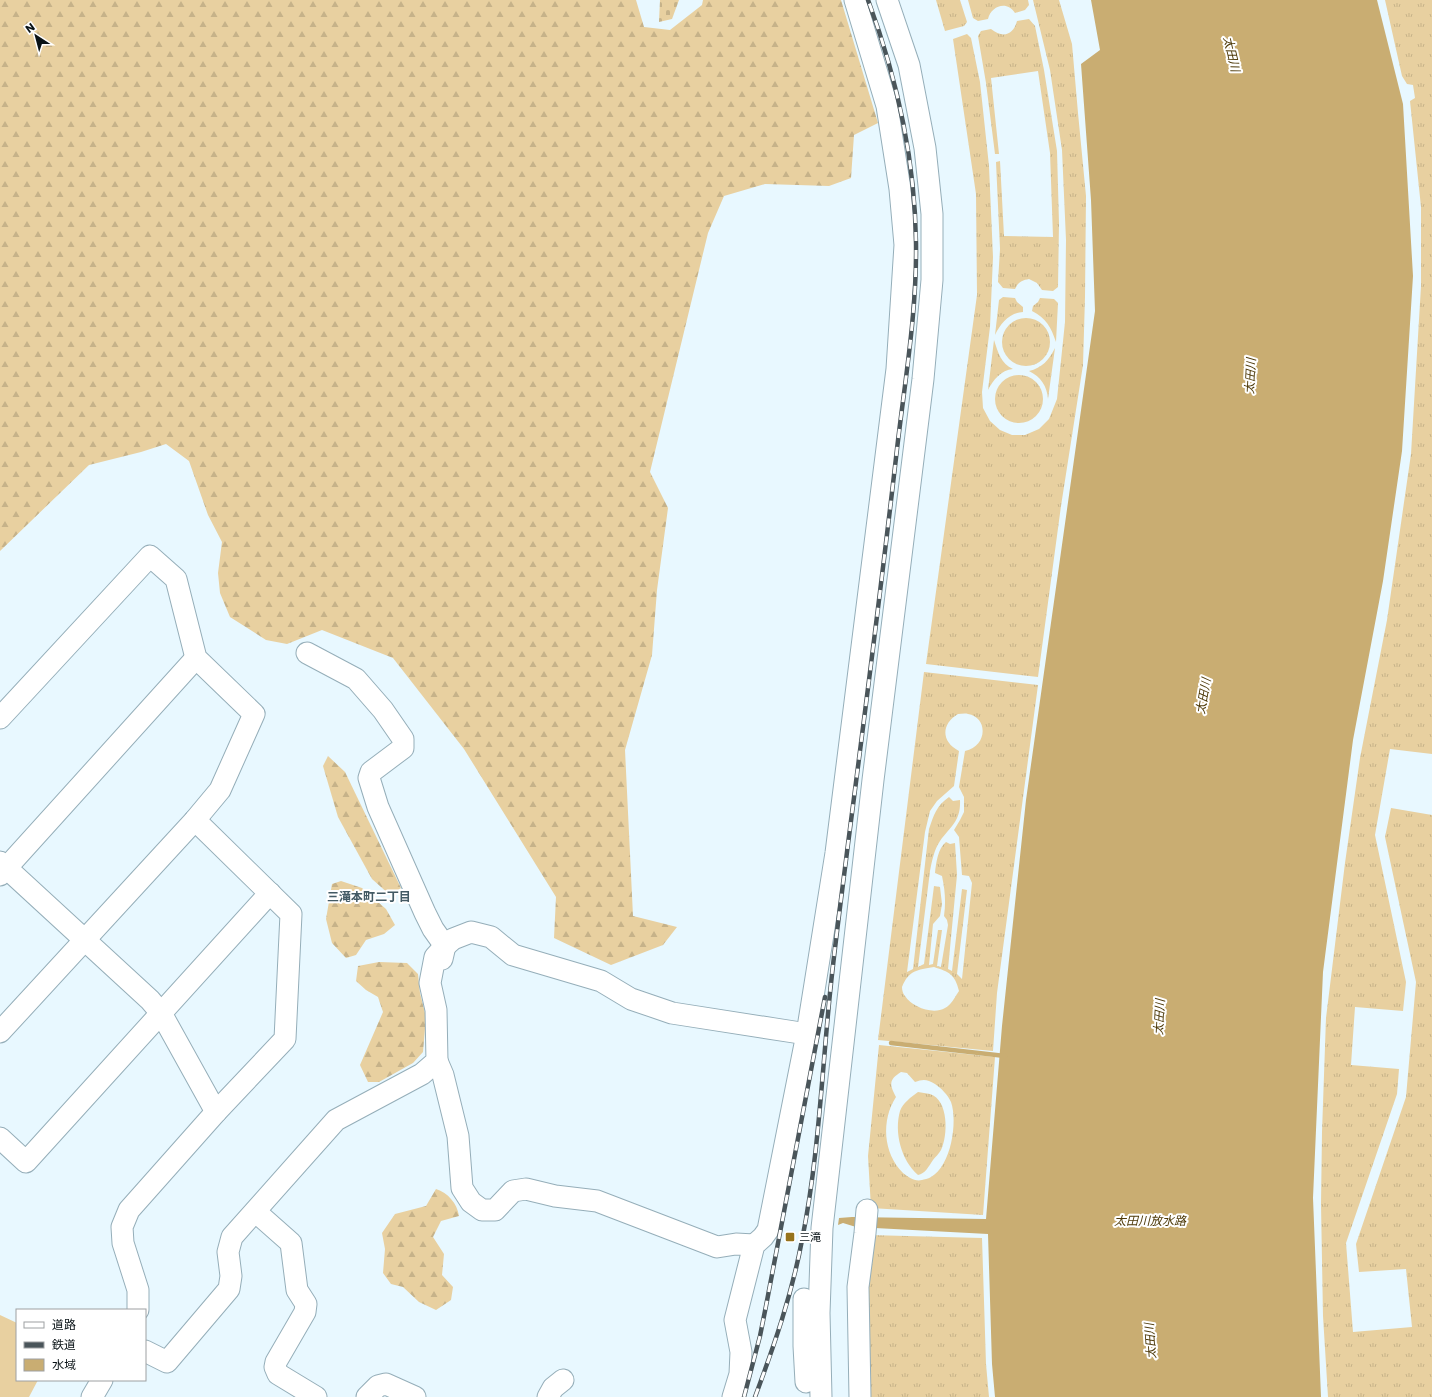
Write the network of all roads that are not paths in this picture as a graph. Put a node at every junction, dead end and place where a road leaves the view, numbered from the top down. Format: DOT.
graph roads {
  1 [pos="855,0"];
  2 [pos="887,0"];
  3 [pos="307,653"];
  4 [pos="196,658"];
  5 [pos="4,704"];
  6 [pos="195,820"];
  7 [pos="2,868"];
  8 [pos="270,893"];
  9 [pos="85,940"];
  10 [pos="444,946"];
  11 [pos="161,1013"];
  12 [pos="0,1032"];
  13 [pos="807,1034"];
  14 [pos="451,1046"];
  15 [pos="437,1061"];
  16 [pos="216,1112"];
  17 [pos="0,1138"];
  18 [pos="867,1210"];
  19 [pos="256,1212"];
  20 [pos="754,1245"];
  21 [pos="804,1299"];
  22 [pos="138,1309"];
  23 [pos="146,1352"];
  24 [pos="563,1380"];
  25 [pos="101,1381"];
  26 [pos="92,1397"];
  27 [pos="316,1397"];
  28 [pos="367,1397"];
  29 [pos="415,1397"];
  30 [pos="548,1397"];
  31 [pos="733,1397"];
  32 [pos="807,1397"];
  33 [pos="821,1397"];
  34 [pos="860,1397"];
  1 -- 13 [label="street"];
  2 -- 33 [label="street"];
  3 -- 10 [label="street"];
  4 -- 5 [label="street"];
  4 -- 6 [label="street"];
  4 -- 7 [label="street"];
  6 -- 8 [label="street"];
  6 -- 9 [label="street"];
  7 -- 9 [label="street"];
  8 -- 11 [label="street"];
  8 -- 16 [label="street"];
  9 -- 11 [label="street"];
  9 -- 12 [label="street"];
  10 -- 13 [label="street"];
  10 -- 14 [label="street"];
  10 -- 15 [label="street"];
  11 -- 16 [label="street"];
  11 -- 17 [label="street"];
  13 -- 20 [label="street"];
  15 -- 19 [label="street"];
  15 -- 20 [label="street"];
  16 -- 22 [label="street"];
  18 -- 34 [label="street"];
  19 -- 23 [label="street"];
  19 -- 27 [label="street"];
  20 -- 31 [label="street"];
  21 -- 32 [label="street"];
  24 -- 30 [label="street"];
  25 -- 26 [label="street"];
  28 -- 29 [label="street"];
}
